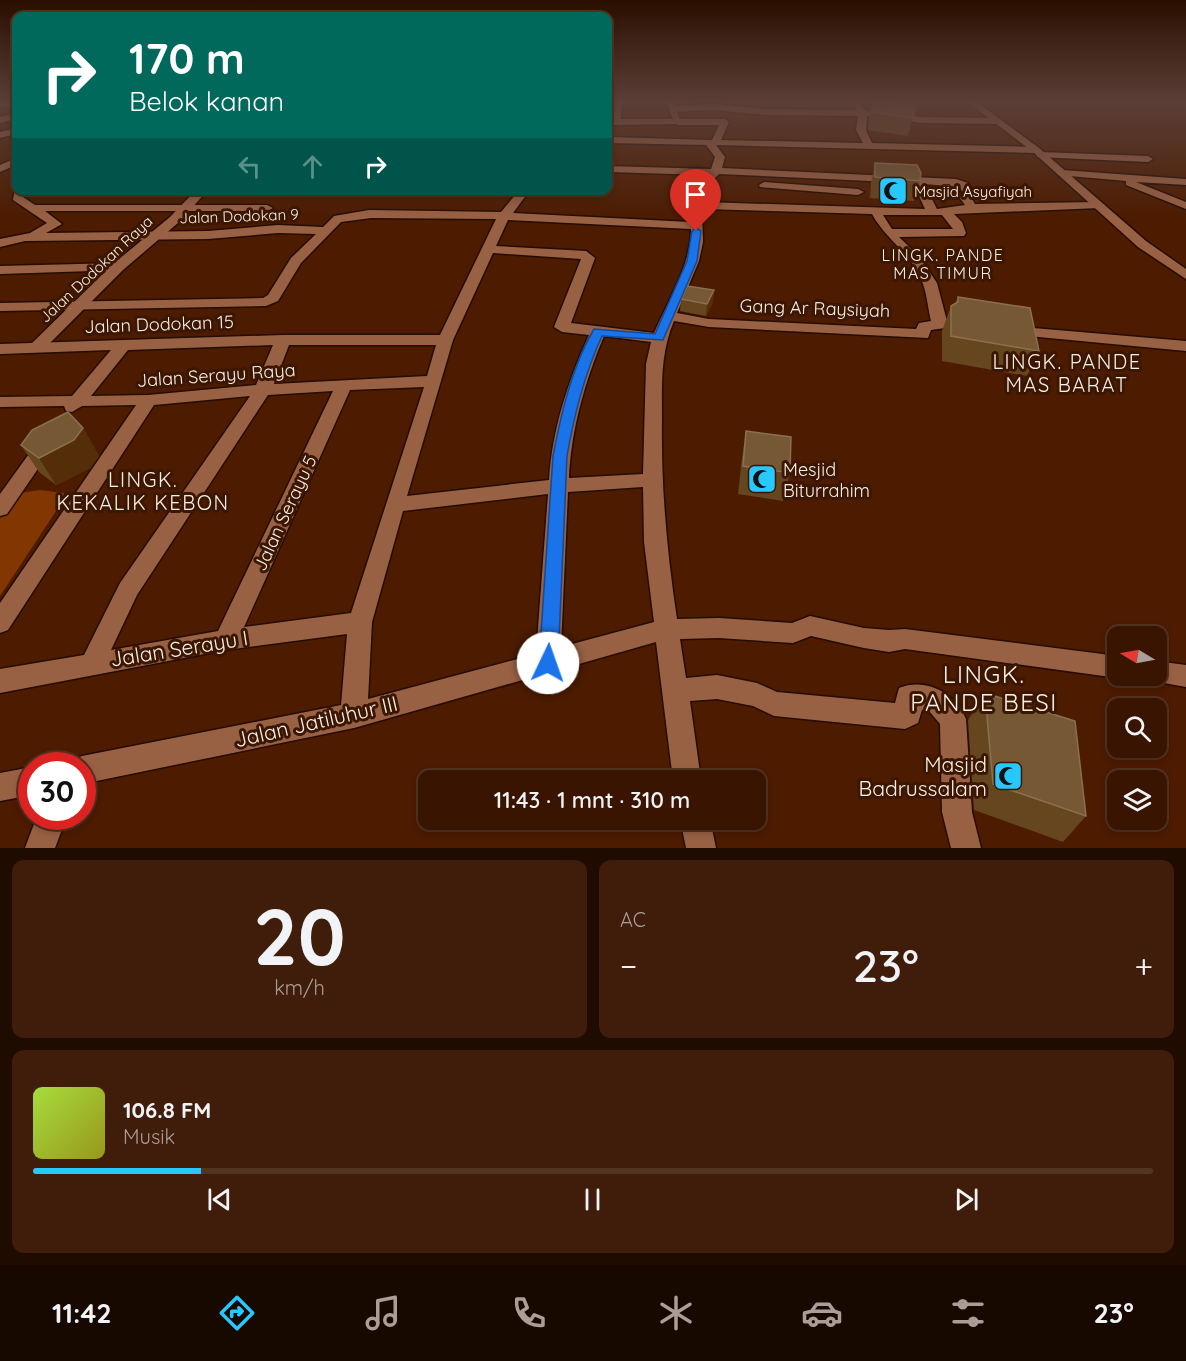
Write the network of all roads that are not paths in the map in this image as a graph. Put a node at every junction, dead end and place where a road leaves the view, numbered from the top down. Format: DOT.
graph roads {
  1 [pos="712,141"];
  2 [pos="730,142"];
  3 [pos="867,142"];
  4 [pos="906,142"];
  5 [pos="950,142"];
  6 [pos="1025,142"];
  7 [pos="869,146"];
  8 [pos="1039,152"];
  9 [pos="1148,159"];
  10 [pos="612,169"];
  11 [pos="1062,173"];
  12 [pos="713,174"];
  13 [pos="1112,176"];
  14 [pos="858,178"];
  15 [pos="917,181"];
  16 [pos="1186,182"];
  17 [pos="858,192"];
  18 [pos="17,195"];
  19 [pos="199,195"];
  20 [pos="522,195"];
  21 [pos="697,205"];
  22 [pos="1099,205"];
  23 [pos="1186,206"];
  24 [pos="187,207"];
  25 [pos="33,208"];
  26 [pos="267,208"];
  27 [pos="972,208"];
  28 [pos="855,211"];
  29 [pos="876,212"];
  30 [pos="936,212"];
  31 [pos="504,216"];
  32 [pos="697,226"];
  33 [pos="327,231"];
  34 [pos="889,233"];
  35 [pos="152,236"];
  36 [pos="25,237"];
  37 [pos="0,243"];
  38 [pos="489,249"];
  39 [pos="118,267"];
  40 [pos="0,270"];
  41 [pos="1186,275"];
  42 [pos="0,307"];
  43 [pos="78,307"];
  44 [pos="670,316"];
  45 [pos="598,332"];
  46 [pos="1033,333"];
  47 [pos="659,338"];
  48 [pos="283,340"];
  49 [pos="445,340"];
  50 [pos="124,345"];
  51 [pos="1186,346"];
  52 [pos="36,348"];
  53 [pos="0,350"];
  54 [pos="434,381"];
  55 [pos="344,386"];
  56 [pos="263,390"];
  57 [pos="148,400"];
  58 [pos="77,401"];
  59 [pos="0,402"];
  60 [pos="654,480"];
  61 [pos="558,486"];
  62 [pos="394,505"];
  63 [pos="0,509"];
  64 [pos="360,622"];
  65 [pos="0,623"];
  66 [pos="666,629"];
  67 [pos="226,640"];
  68 [pos="93,662"];
  69 [pos="548,663"];
  70 [pos="1107,666"];
  71 [pos="1167,673"];
  72 [pos="1186,676"];
  73 [pos="0,681"];
  74 [pos="675,691"];
  75 [pos="354,715"];
  76 [pos="96,767"];
  77 [pos="686,770"];
  78 [pos="18,784"];
  79 [pos="0,787"];
  80 [pos="47,830"];
  81 [pos="697,830"];
  82 [pos="40,848"];
  83 [pos="700,848"];
  84 [pos="966,848"];
  1 -- 12 [label="street"];
  2 -- 7 [label="street"];
  3 -- 7 [label="street"];
  4 -- 7 [label="street"];
  5 -- 8 [label="street"];
  6 -- 8 [label="street"];
  8 -- 9 [label="street"];
  8 -- 11 [label="street"];
  10 -- 12 [label="street"];
  11 -- 13 [label="street"];
  11 -- 22 [label="street"];
  12 -- 14 [label="street"];
  12 -- 17 [label="street"];
  12 -- 21 [label="street"];
  13 -- 16 [label="street"];
  13 -- 23 [label="street"];
  14 -- 15 [label="street"];
  14 -- 17 [label="street"];
  15 -- 27 [label="street"];
  15 -- 30 [label="street"];
  17 -- 28 [label="street"];
  18 -- 25 [label="street"];
  19 -- 24 [label="street, Jalan Dodokan Raya"];
  20 -- 31 [label="street"];
  21 -- 28 [label="street"];
  21 -- 32 [label="street"];
  22 -- 27 [label="street"];
  22 -- 41 [label="street"];
  24 -- 25 [label="street"];
  24 -- 26 [label="street"];
  24 -- 35 [label="street, Jalan Dodokan Raya"];
  25 -- 36 [label="street"];
  27 -- 30 [label="street"];
  28 -- 29 [label="street"];
  29 -- 30 [label="street"];
  29 -- 34 [label="street"];
  30 -- 34 [label="street"];
  31 -- 32 [label="street"];
  31 -- 33 [label="street"];
  31 -- 38 [label="street"];
  32 -- 44 [label="street"];
  33 -- 35 [label="street, Jalan Dodokan 9"];
  33 -- 43 [label="street"];
  34 -- 44 [label="street, Gang Ar Raysiyah"];
  35 -- 36 [label="street, Jalan Dodokan 9"];
  35 -- 39 [label="street, Jalan Dodokan Raya"];
  36 -- 37 [label="street"];
  38 -- 45 [label="street"];
  38 -- 49 [label="street"];
  39 -- 40 [label="street"];
  39 -- 43 [label="street, Jalan Dodokan Raya"];
  42 -- 43 [label="street"];
  43 -- 52 [label="street, Jalan Dodokan Raya"];
  44 -- 47 [label="street"];
  45 -- 47 [label="street"];
  45 -- 61 [label="street"];
  46 -- 51 [label="street"];
  47 -- 60 [label="street"];
  48 -- 49 [label="street, Jalan Dodokan 15"];
  48 -- 50 [label="street, Jalan Dodokan 15"];
  48 -- 56 [label="street"];
  49 -- 54 [label="street"];
  50 -- 52 [label="street, Jalan Dodokan 15"];
  50 -- 58 [label="street"];
  52 -- 53 [label="street, Jalan Dodokan 15"];
  54 -- 55 [label="street, Jalan Serayu Raya"];
  54 -- 62 [label="street"];
  55 -- 56 [label="street, Jalan Serayu Raya"];
  55 -- 67 [label="street, Jalan Serayu 5"];
  56 -- 57 [label="street, Jalan Serayu Raya"];
  56 -- 68 [label="street"];
  57 -- 58 [label="street, Jalan Serayu Raya"];
  57 -- 65 [label="street"];
  58 -- 59 [label="street, Jalan Serayu Raya"];
  58 -- 63 [label="street"];
  60 -- 61 [label="street"];
  60 -- 66 [label="street"];
  61 -- 62 [label="street"];
  61 -- 69 [label="street"];
  62 -- 64 [label="street"];
  64 -- 67 [label="street, Jalan Serayu I"];
  64 -- 75 [label="street"];
  66 -- 69 [label="street, Jalan Jatiluhur III"];
  66 -- 70 [label="street, Jalan Jatiluhur III"];
  66 -- 74 [label="street"];
  67 -- 68 [label="street, Jalan Serayu I"];
  68 -- 73 [label="street, Jalan Serayu I"];
  69 -- 75 [label="street, Jalan Jatiluhur III"];
  71 -- 72 [label="street"];
  74 -- 77 [label="street"];
  74 -- 84 [label="street"];
  75 -- 76 [label="street, Jalan Jatiluhur III"];
  78 -- 79 [label="street"];
  80 -- 82 [label="street"];
  81 -- 83 [label="street"];
}
